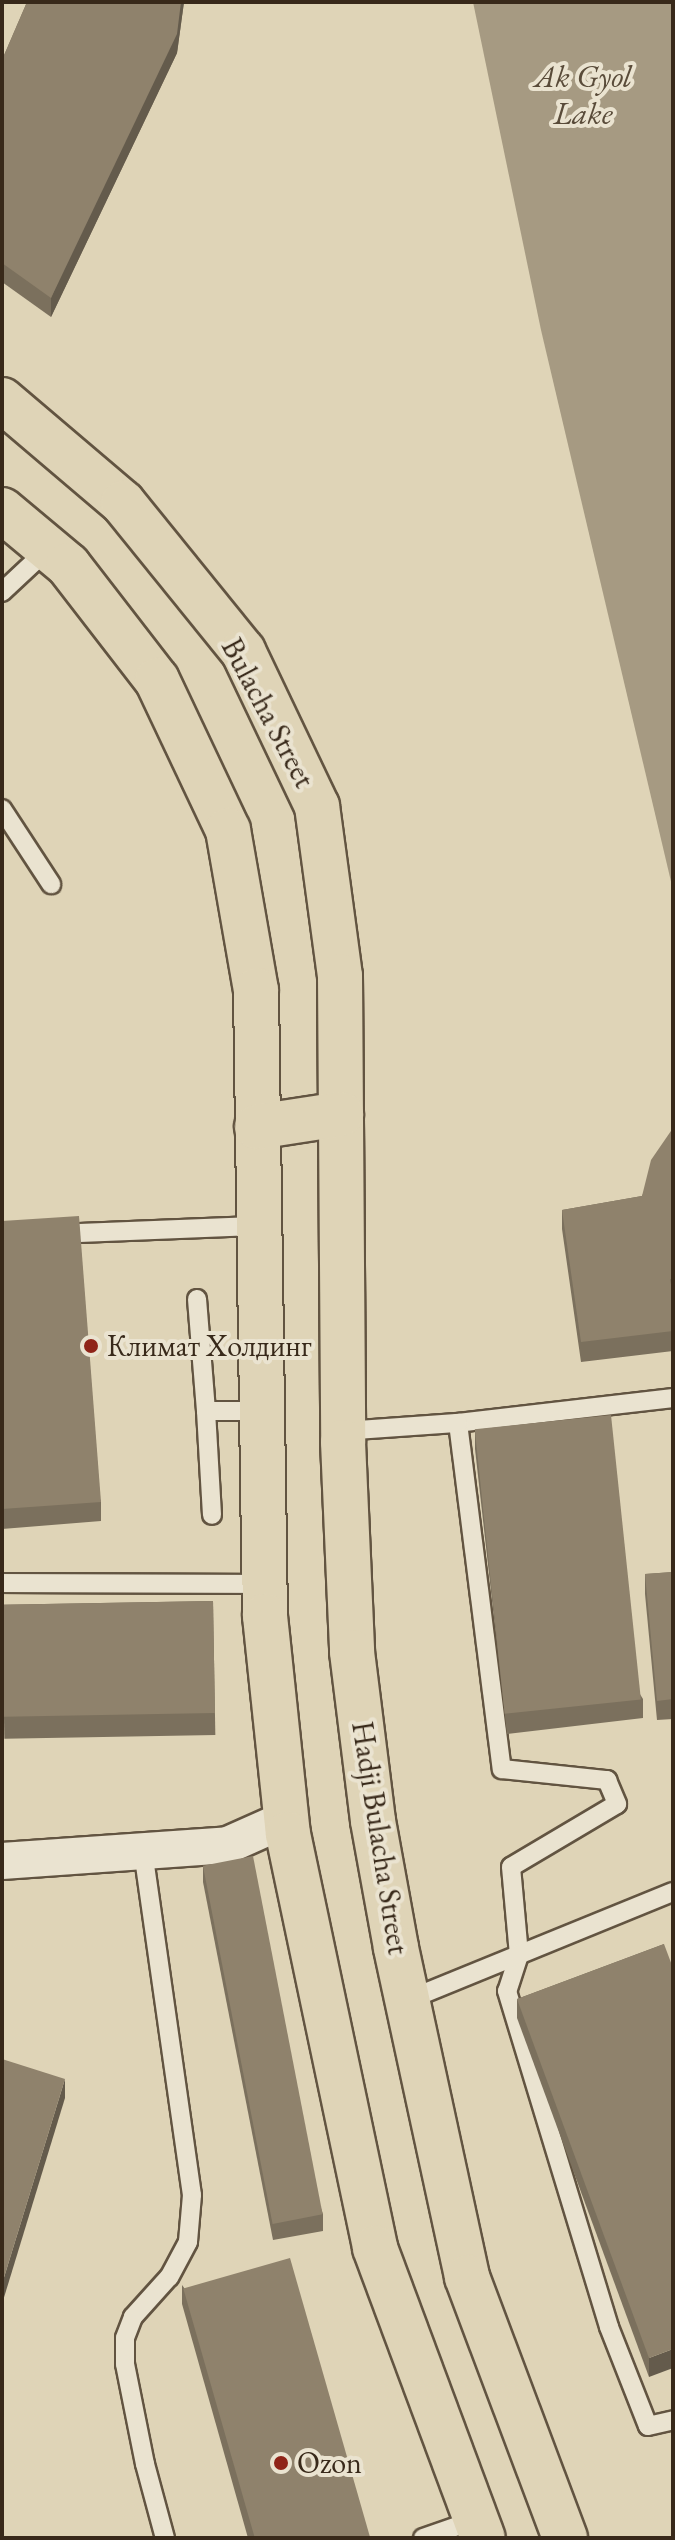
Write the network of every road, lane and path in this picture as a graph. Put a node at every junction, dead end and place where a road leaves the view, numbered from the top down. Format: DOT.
graph roads {
  1 [pos="2,400"];
  2 [pos="2,510"];
  3 [pos="48,549"];
  4 [pos="2,592"];
  5 [pos="2,809"];
  6 [pos="51,884"];
  7 [pos="341,1114"];
  8 [pos="257,1127"];
  9 [pos="258,1226"];
  10 [pos="33,1234"];
  11 [pos="197,1299"];
  12 [pos="673,1398"];
  13 [pos="206,1411"];
  14 [pos="262,1411"];
  15 [pos="458,1423"];
  16 [pos="343,1431"];
  17 [pos="212,1515"];
  18 [pos="2,1583"];
  19 [pos="265,1584"];
  20 [pos="286,1819"];
  21 [pos="143,1851"];
  22 [pos="2,1861"];
  23 [pos="673,1892"];
  24 [pos="519,1955"];
  25 [pos="408,2000"];
  26 [pos="673,2420"];
  27 [pos="479,2529"];
  28 [pos="165,2538"];
  29 [pos="423,2538"];
  30 [pos="565,2538"];
  1 -- 7 [label="main road, Bulacha Street"];
  2 -- 3 [label="main road"];
  3 -- 4 [label="lane"];
  3 -- 8 [label="main road"];
  5 -- 6 [label="lane"];
  7 -- 8 [label="main road"];
  7 -- 16 [label="main road, Hadji Bulacha Street"];
  8 -- 9 [label="main road"];
  9 -- 10 [label="lane"];
  9 -- 14 [label="main road"];
  11 -- 13 [label="lane"];
  12 -- 15 [label="lane"];
  13 -- 14 [label="lane"];
  13 -- 17 [label="lane"];
  14 -- 19 [label="main road"];
  15 -- 16 [label="lane"];
  15 -- 24 [label="lane"];
  16 -- 25 [label="main road, Hadji Bulacha Street"];
  18 -- 19 [label="lane"];
  19 -- 20 [label="main road"];
  20 -- 21 [label="street"];
  20 -- 27 [label="main road"];
  21 -- 22 [label="street"];
  21 -- 28 [label="lane"];
  23 -- 24 [label="lane"];
  24 -- 25 [label="lane"];
  24 -- 26 [label="lane"];
  25 -- 30 [label="main road, Hadji Bulacha Street"];
  27 -- 29 [label="lane"];
}
